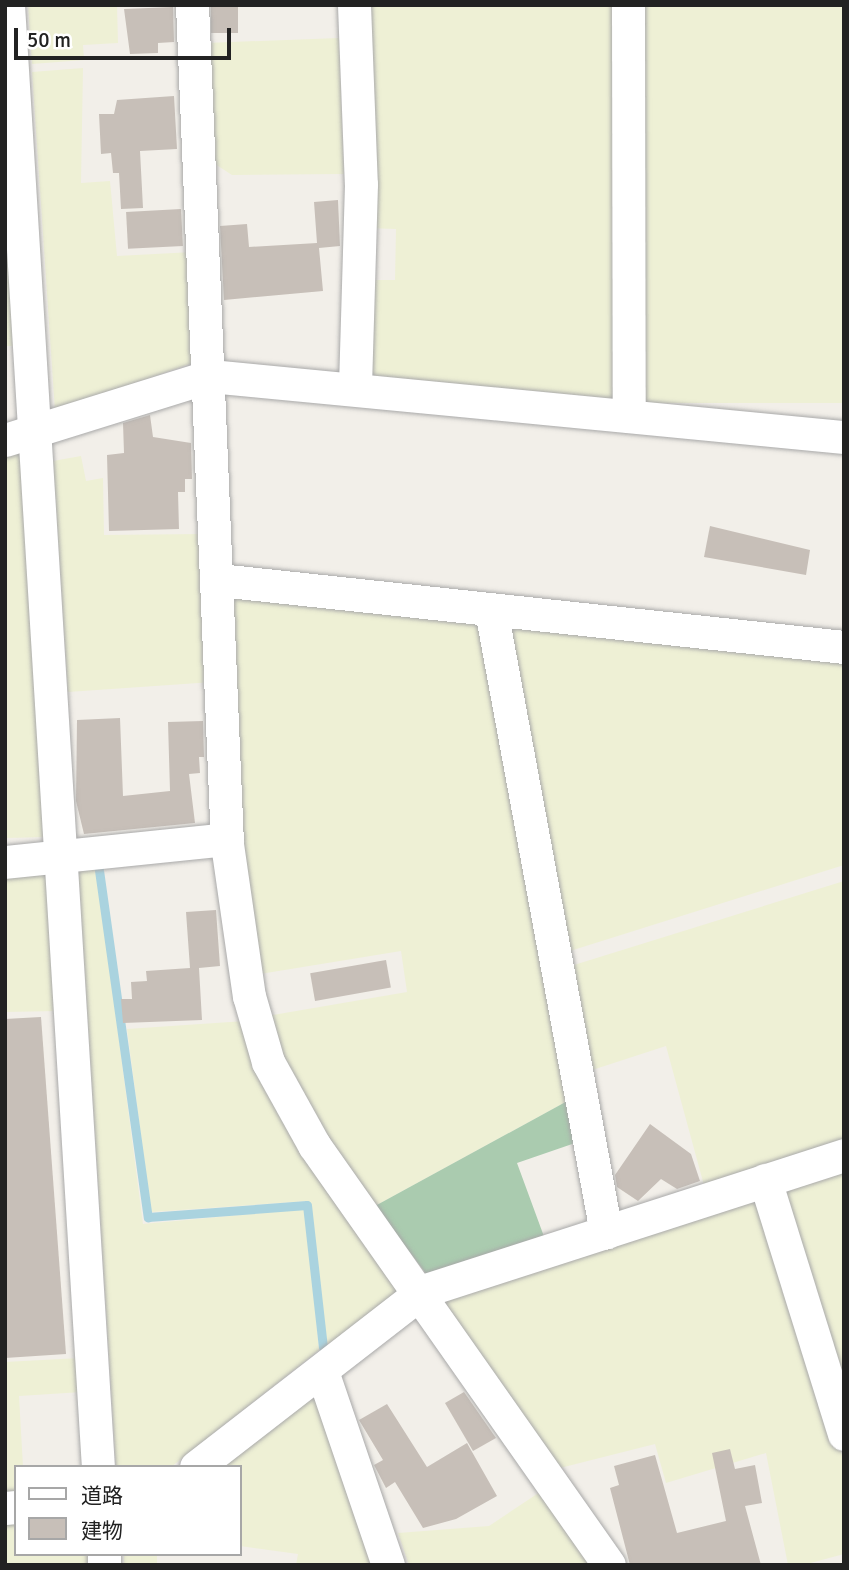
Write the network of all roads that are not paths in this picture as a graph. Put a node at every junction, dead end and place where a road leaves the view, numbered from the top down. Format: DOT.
graph roads {
  1 [pos="8,5"];
  2 [pos="192,5"];
  3 [pos="354,5"];
  4 [pos="628,5"];
  5 [pos="8,58"];
  6 [pos="209,376"];
  7 [pos="355,388"];
  8 [pos="629,416"];
  9 [pos="20,436"];
  10 [pos="844,437"];
  11 [pos="219,580"];
  12 [pos="491,610"];
  13 [pos="844,647"];
  14 [pos="227,839"];
  15 [pos="60,860"];
  16 [pos="5,862"];
  17 [pos="844,1155"];
  18 [pos="765,1180"];
  19 [pos="606,1232"];
  20 [pos="423,1291"];
  21 [pos="323,1374"];
  22 [pos="844,1434"];
  23 [pos="98,1465"];
  24 [pos="199,1465"];
  25 [pos="388,1565"];
  26 [pos="609,1565"];
  1 -- 5 [label="street"];
  2 -- 6 [label="street"];
  3 -- 7 [label="street"];
  4 -- 8 [label="street"];
  5 -- 9 [label="street"];
  6 -- 7 [label="street"];
  6 -- 9 [label="street"];
  6 -- 11 [label="street"];
  7 -- 8 [label="street"];
  8 -- 10 [label="street"];
  9 -- 15 [label="street"];
  11 -- 12 [label="street"];
  11 -- 14 [label="street"];
  12 -- 13 [label="street"];
  12 -- 19 [label="street"];
  14 -- 15 [label="street"];
  14 -- 20 [label="street"];
  15 -- 16 [label="street"];
  15 -- 23 [label="street"];
  17 -- 18 [label="street"];
  18 -- 19 [label="street"];
  18 -- 22 [label="street"];
  19 -- 20 [label="street"];
  20 -- 21 [label="street"];
  20 -- 26 [label="street"];
  21 -- 24 [label="street"];
  21 -- 25 [label="street"];
}
